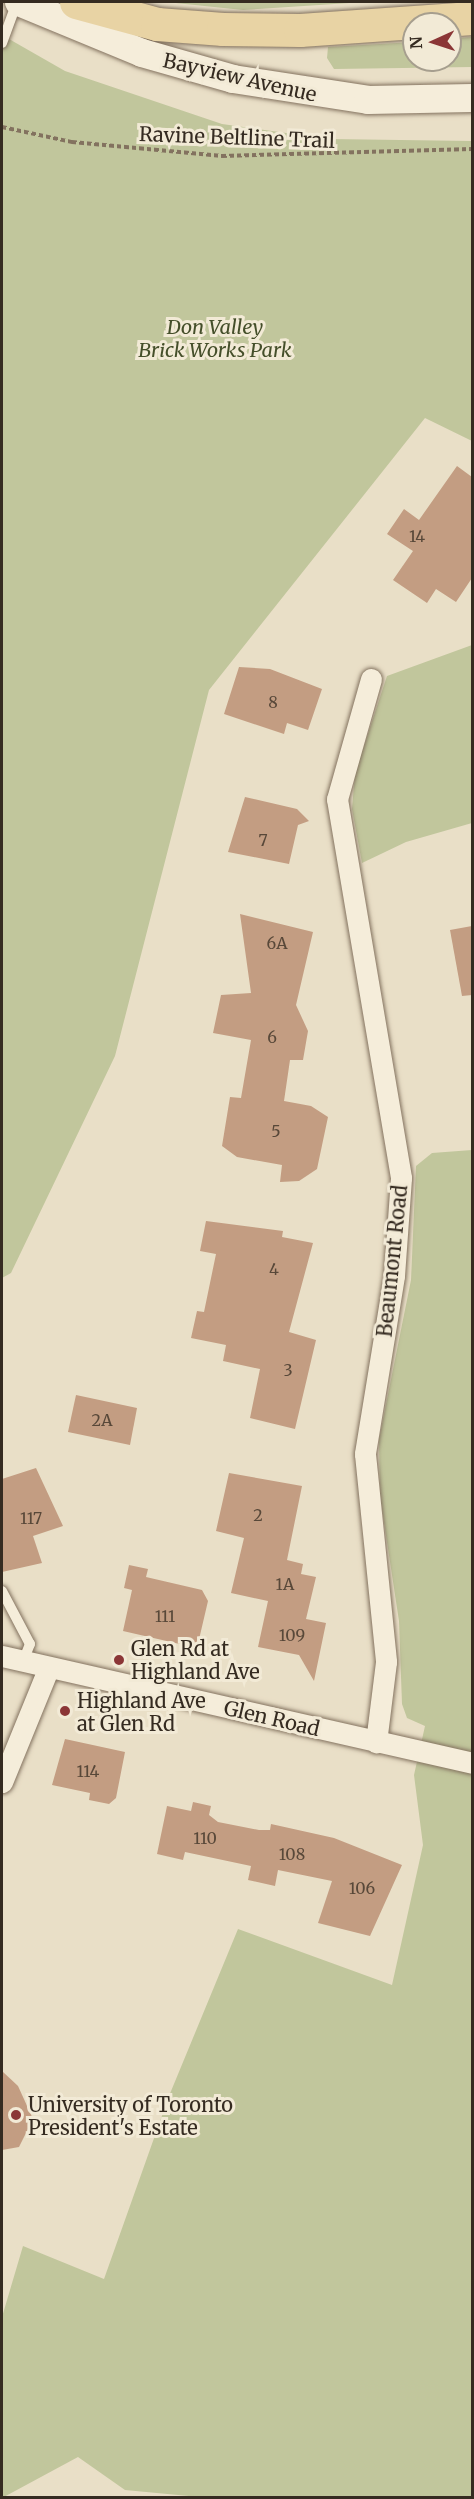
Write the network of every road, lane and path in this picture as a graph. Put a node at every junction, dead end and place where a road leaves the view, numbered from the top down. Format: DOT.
graph roads {
  1 [pos="18,2"];
  2 [pos="76,2"];
  3 [pos="472,18"];
  4 [pos="2,43"];
  5 [pos="472,98"];
  6 [pos="2,127"];
  7 [pos="472,149"];
  8 [pos="372,679"];
  9 [pos="2,1592"];
  10 [pos="2,1656"];
  11 [pos="23,1661"];
  12 [pos="49,1667"];
  13 [pos="376,1742"];
  14 [pos="472,1763"];
  15 [pos="2,1782"];
  1 -- 4 [label="lane"];
  1 -- 5 [label="main road, Bayview Avenue"];
  2 -- 3 [label="main road"];
  6 -- 7 [label="path, Ravine Beltline Trail"];
  8 -- 13 [label="street, Beaumont Road"];
  9 -- 11 [label="lane"];
  10 -- 11 [label="street, Glen Road"];
  11 -- 12 [label="street, Glen Road"];
  12 -- 13 [label="street, Glen Road"];
  12 -- 15 [label="street"];
  13 -- 14 [label="street, Glen Road"];
}
